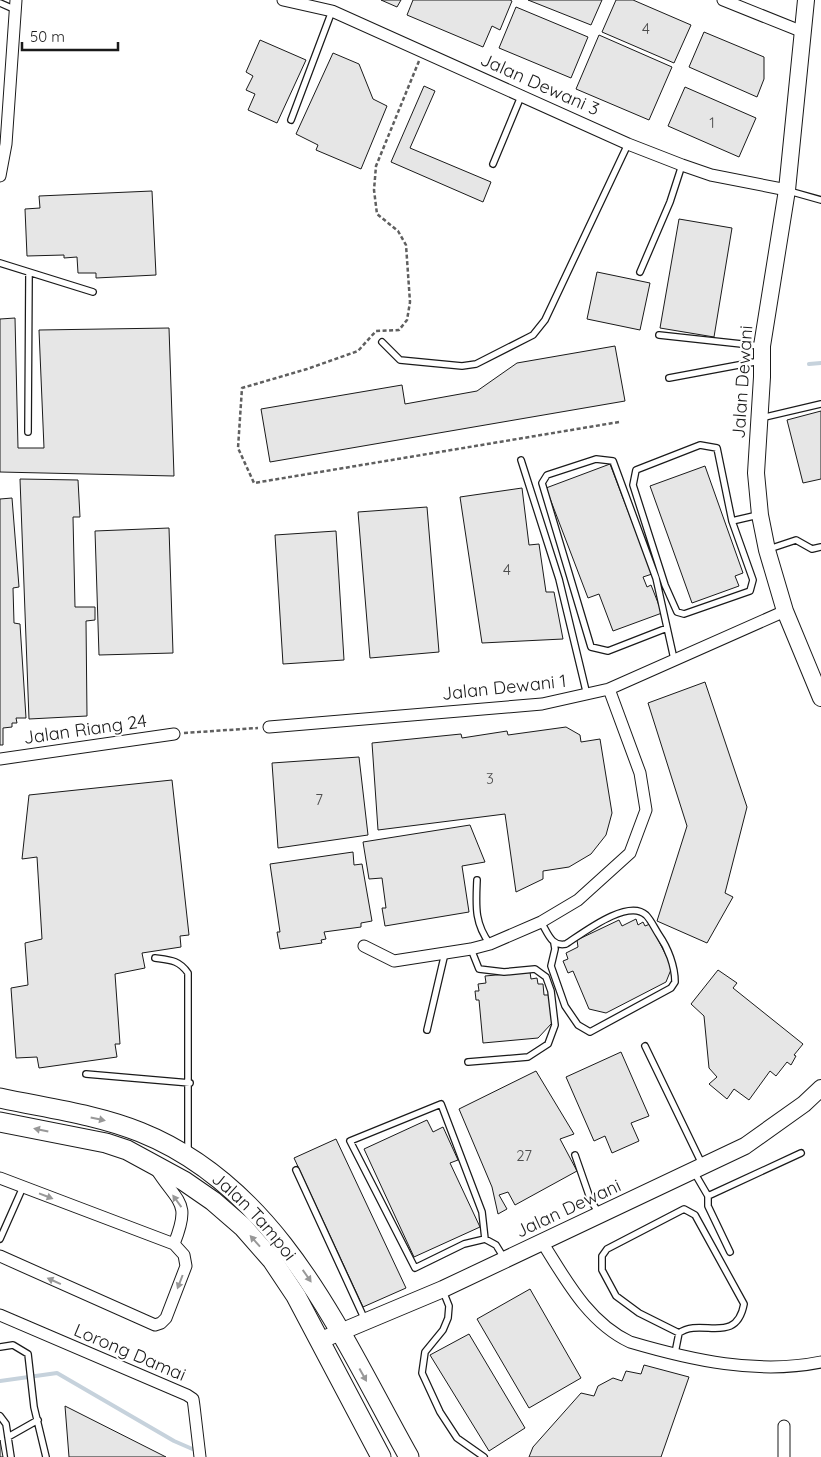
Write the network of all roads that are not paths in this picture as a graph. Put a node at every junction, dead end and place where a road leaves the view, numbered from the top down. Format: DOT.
graph roads {
  1 [pos="283,0"];
  2 [pos="723,0"];
  3 [pos="806,0"];
  4 [pos="0,3"];
  5 [pos="16,5"];
  6 [pos="332,11"];
  7 [pos="802,32"];
  8 [pos="522,94"];
  9 [pos="291,120"];
  10 [pos="628,144"];
  11 [pos="494,164"];
  12 [pos="682,165"];
  13 [pos="0,176"];
  14 [pos="787,190"];
  15 [pos="821,200"];
  16 [pos="0,263"];
  17 [pos="640,272"];
  18 [pos="29,274"];
  19 [pos="93,292"];
  20 [pos="659,336"];
  21 [pos="382,342"];
  22 [pos="761,354"];
  23 [pos="669,378"];
  24 [pos="821,404"];
  25 [pos="759,418"];
  26 [pos="28,432"];
  27 [pos="521,460"];
  28 [pos="760,515"];
  29 [pos="732,521"];
  30 [pos="821,547"];
  31 [pos="767,550"];
  32 [pos="785,611"];
  33 [pos="666,628"];
  34 [pos="674,659"];
  35 [pos="609,689"];
  36 [pos="820,694"];
  37 [pos="587,695"];
  38 [pos="269,727"];
  39 [pos="174,734"];
  40 [pos="0,758"];
  41 [pos="477,880"];
  42 [pos="541,922"];
  43 [pos="554,943"];
  44 [pos="490,944"];
  45 [pos="364,946"];
  46 [pos="471,949"];
  47 [pos="445,953"];
  48 [pos="156,958"];
  49 [pos="427,1030"];
  50 [pos="645,1046"];
  51 [pos="468,1062"];
  52 [pos="86,1074"];
  53 [pos="190,1083"];
  54 [pos="821,1088"];
  55 [pos="0,1098"];
  56 [pos="0,1122"];
  57 [pos="801,1153"];
  58 [pos="575,1155"];
  59 [pos="188,1159"];
  60 [pos="151,1162"];
  61 [pos="698,1168"];
  62 [pos="296,1170"];
  63 [pos="0,1178"];
  64 [pos="23,1187"];
  65 [pos="708,1196"];
  66 [pos="600,1215"];
  67 [pos="485,1239"];
  68 [pos="0,1240"];
  69 [pos="542,1242"];
  70 [pos="174,1244"];
  71 [pos="730,1252"];
  72 [pos="0,1256"];
  73 [pos="504,1260"];
  74 [pos="443,1289"];
  75 [pos="0,1315"];
  76 [pos="366,1322"];
  77 [pos="339,1332"];
  78 [pos="679,1333"];
  79 [pos="319,1341"];
  80 [pos="0,1347"];
  81 [pos="675,1353"];
  82 [pos="821,1362"];
  83 [pos="0,1416"];
  84 [pos="38,1420"];
  85 [pos="784,1426"];
  86 [pos="8,1437"];
  87 [pos="11,1457"];
  88 [pos="46,1457"];
  89 [pos="200,1457"];
  90 [pos="381,1457"];
  91 [pos="409,1457"];
  92 [pos="484,1457"];
  93 [pos="784,1457"];
  1 -- 6 [label="street, Jalan Dewani 3"];
  2 -- 7 [label="street"];
  3 -- 7 [label="street, Jalan Dewani"];
  4 -- 5 [label="lane"];
  5 -- 13 [label="street"];
  6 -- 8 [label="street, Jalan Dewani 3"];
  6 -- 9 [label="lane"];
  7 -- 14 [label="street, Jalan Dewani"];
  8 -- 10 [label="street, Jalan Dewani 3"];
  8 -- 11 [label="lane"];
  10 -- 12 [label="street, Jalan Dewani 3"];
  10 -- 21 [label="lane"];
  12 -- 14 [label="street, Jalan Dewani 3"];
  12 -- 17 [label="lane"];
  14 -- 15 [label="lane"];
  14 -- 22 [label="street, Jalan Dewani"];
  16 -- 18 [label="lane"];
  18 -- 19 [label="lane"];
  18 -- 26 [label="lane"];
  20 -- 22 [label="lane"];
  22 -- 23 [label="lane"];
  22 -- 25 [label="street, Jalan Dewani"];
  24 -- 25 [label="lane"];
  25 -- 28 [label="street, Jalan Dewani"];
  27 -- 37 [label="lane"];
  28 -- 29 [label="lane"];
  28 -- 31 [label="street, Jalan Dewani"];
  29 -- 29 [label="lane"];
  30 -- 31 [label="lane"];
  31 -- 32 [label="street, Jalan Dewani"];
  32 -- 34 [label="street, Jalan Dewani 1"];
  32 -- 36 [label="street, Jalan Dewani"];
  33 -- 33 [label="lane"];
  33 -- 34 [label="lane"];
  34 -- 35 [label="street, Jalan Dewani 1"];
  35 -- 37 [label="street, Jalan Dewani 1"];
  35 -- 42 [label="street"];
  37 -- 38 [label="street, Jalan Dewani 1"];
  39 -- 40 [label="street, Jalan Riang 24"];
  41 -- 44 [label="lane"];
  42 -- 43 [label="lane"];
  42 -- 44 [label="street"];
  43 -- 43 [label="lane"];
  44 -- 46 [label="street"];
  45 -- 47 [label="street"];
  46 -- 47 [label="street"];
  46 -- 51 [label="lane"];
  47 -- 49 [label="lane"];
  48 -- 53 [label="lane"];
  50 -- 61 [label="lane"];
  52 -- 53 [label="lane"];
  53 -- 59 [label="lane"];
  54 -- 61 [label="street, Jalan Dewani"];
  55 -- 59 [label="main road, Jalan Tampoi, one-way"];
  60 -- 56 [label="main road, Jalan Tampoi, one-way"];
  57 -- 65 [label="lane"];
  58 -- 66 [label="lane"];
  59 -- 77 [label="main road, Jalan Tampoi, one-way"];
  70 -- 60 [label="street, one-way"];
  79 -- 60 [label="main road, Jalan Tampoi, one-way"];
  61 -- 65 [label="lane"];
  61 -- 66 [label="street, Jalan Dewani"];
  62 -- 76 [label="lane"];
  63 -- 64 [label="street"];
  64 -- 68 [label="lane"];
  64 -- 70 [label="street, one-way"];
  65 -- 71 [label="lane"];
  66 -- 69 [label="street, Jalan Dewani"];
  67 -- 67 [label="lane"];
  67 -- 73 [label="lane"];
  69 -- 73 [label="street, Jalan Dewani"];
  69 -- 81 [label="street"];
  70 -- 72 [label="street, one-way"];
  73 -- 74 [label="street, Jalan Dewani"];
  74 -- 76 [label="street, Jalan Dewani"];
  74 -- 92 [label="lane"];
  75 -- 89 [label="street, Lorong Damai"];
  76 -- 77 [label="street, Jalan Dewani"];
  77 -- 79 [label="street, Jalan Dewani"];
  77 -- 91 [label="main road, Jalan Tampoi, one-way"];
  78 -- 78 [label="lane"];
  78 -- 81 [label="lane"];
  79 -- 90 [label="main road, Jalan Tampoi"];
  80 -- 84 [label="lane"];
  81 -- 82 [label="street"];
  83 -- 86 [label="lane"];
  84 -- 86 [label="lane"];
  84 -- 88 [label="lane"];
  85 -- 93 [label="street"];
  86 -- 87 [label="lane"];
}
